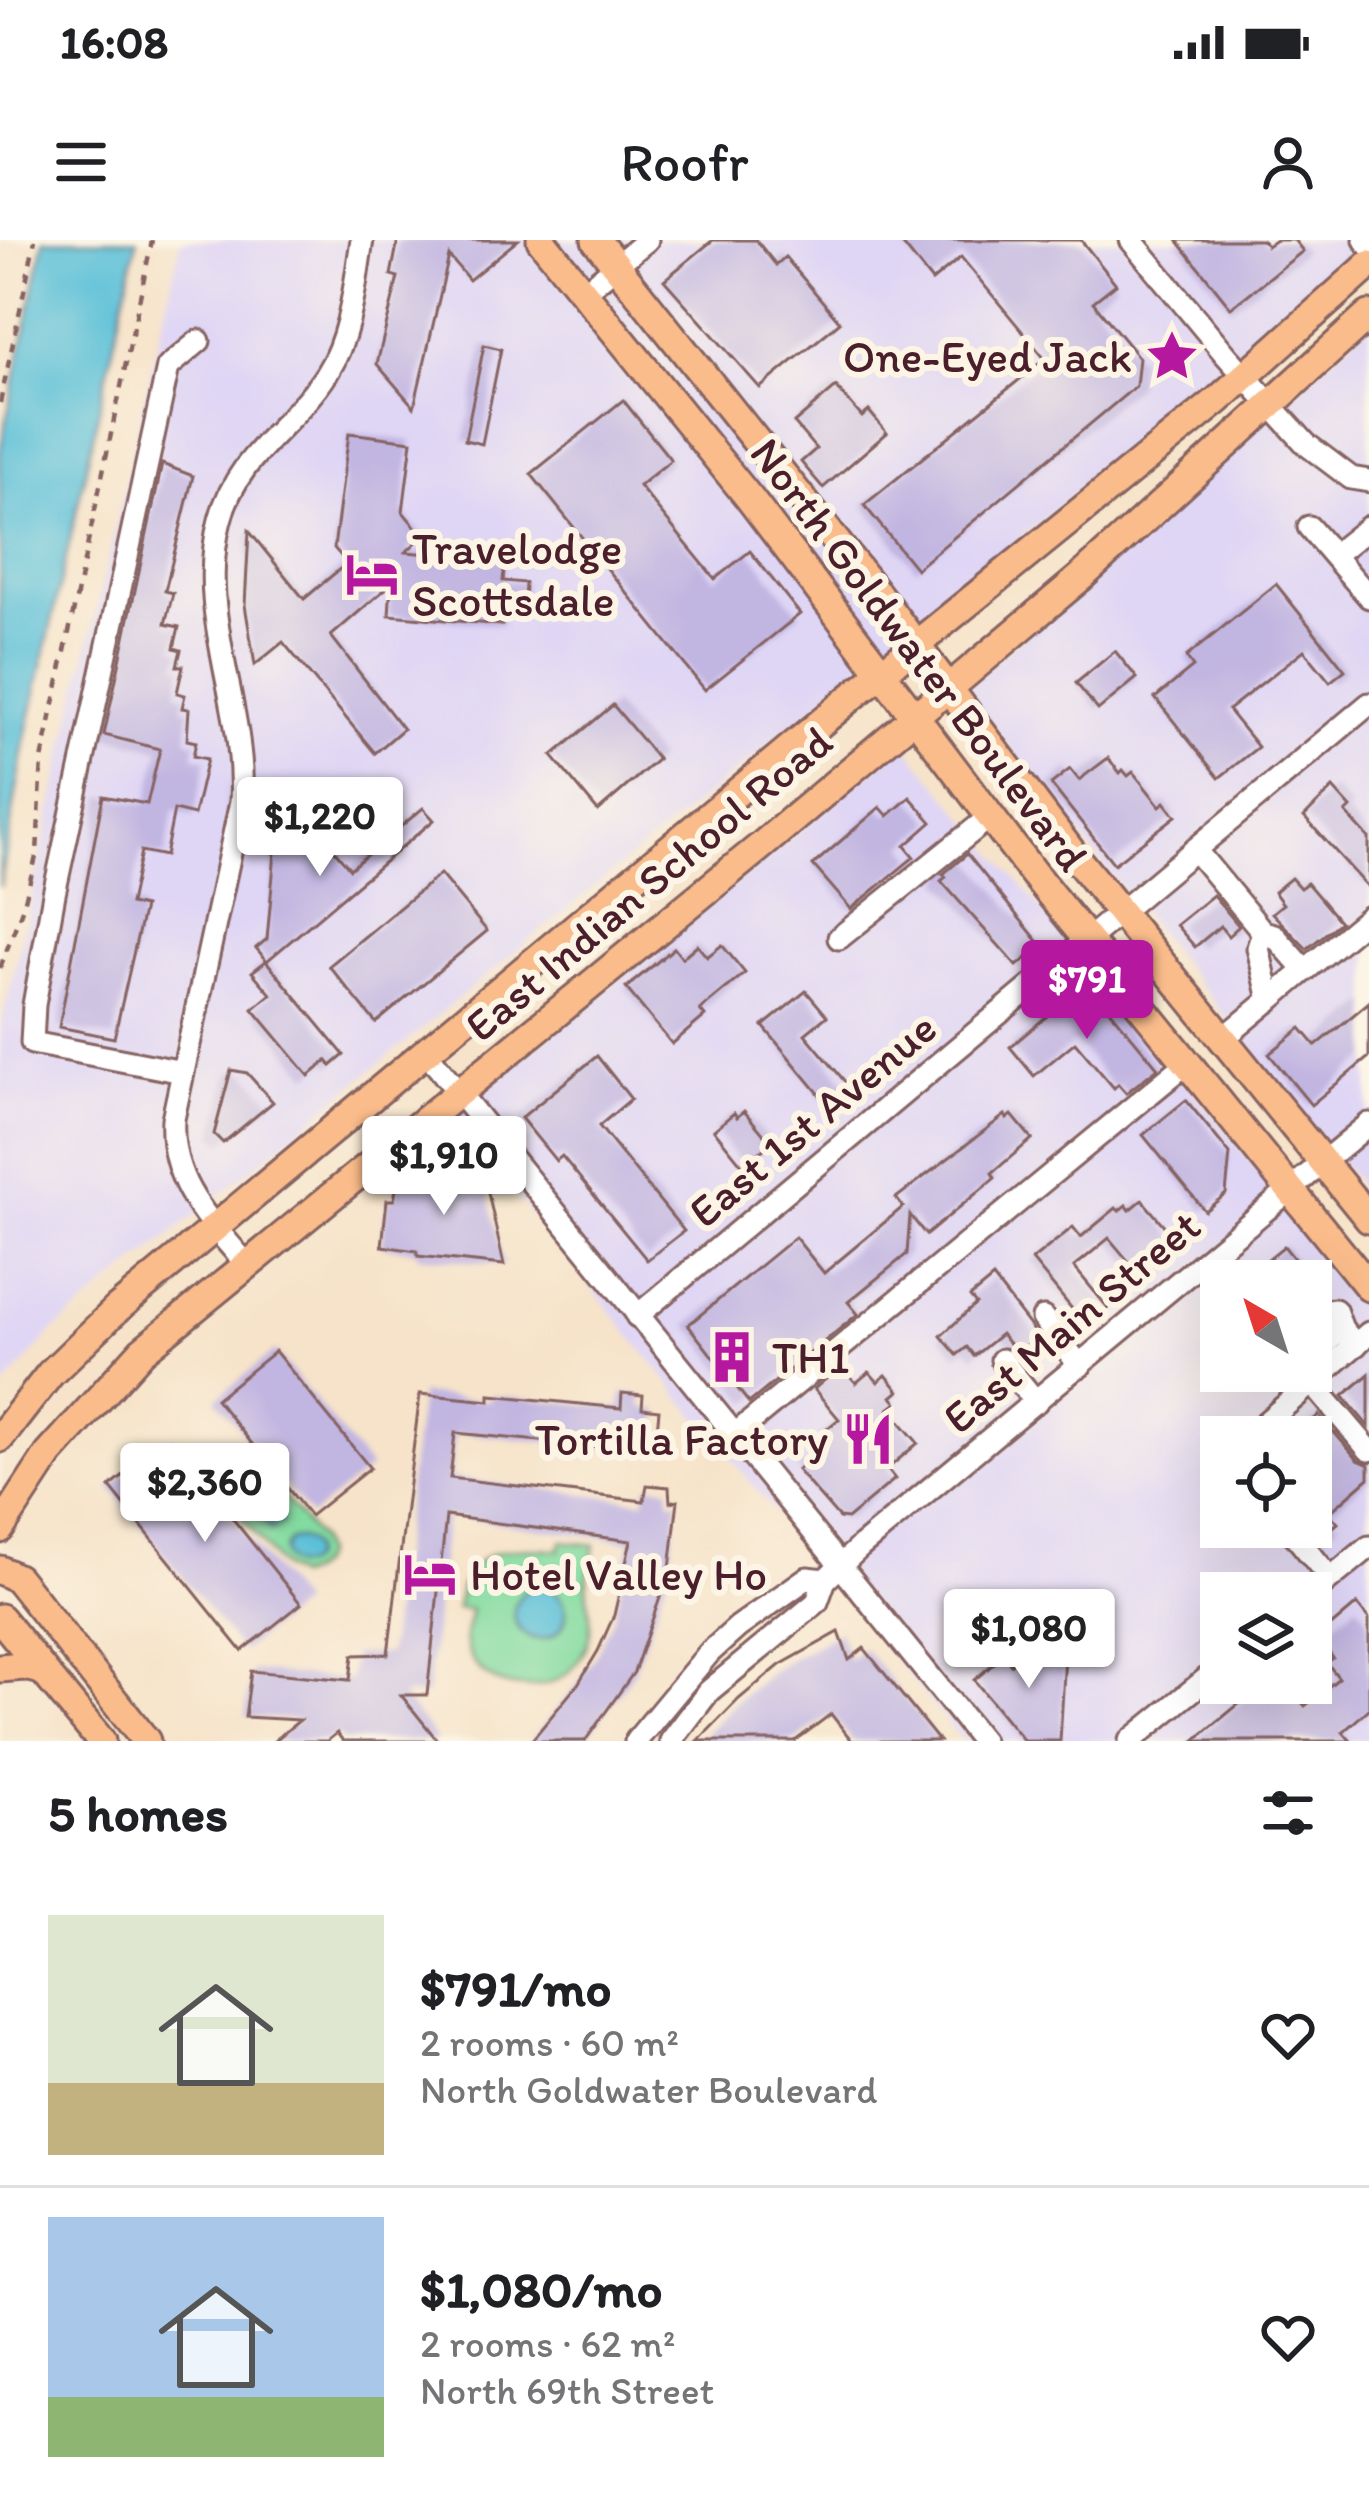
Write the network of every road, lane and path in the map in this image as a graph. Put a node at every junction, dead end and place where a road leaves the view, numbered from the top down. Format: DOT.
graph roads {
  1 [pos="35,240"];
  2 [pos="152,240"];
  3 [pos="362,240"];
  4 [pos="541,240"];
  5 [pos="596,240"];
  6 [pos="647,240"];
  7 [pos="1131,240"];
  8 [pos="616,265"];
  9 [pos="1369,265"];
  10 [pos="584,292"];
  11 [pos="1369,315"];
  12 [pos="199,341"];
  13 [pos="1245,376"];
  14 [pos="0,403"];
  15 [pos="1270,405"];
  16 [pos="1369,481"];
  17 [pos="1309,527"];
  18 [pos="1369,527"];
  19 [pos="1334,555"];
  20 [pos="1369,597"];
  21 [pos="917,646"];
  22 [pos="882,673"];
  23 [pos="948,688"];
  24 [pos="1369,704"];
  25 [pos="913,717"];
  26 [pos="991,816"];
  27 [pos="1196,850"];
  28 [pos="1120,914"];
  29 [pos="1369,917"];
  30 [pos="1263,932"];
  31 [pos="838,938"];
  32 [pos="1087,941"];
  33 [pos="0,968"];
  34 [pos="1305,970"];
  35 [pos="1270,1000"];
  36 [pos="1224,1038"];
  37 [pos="425,1052"];
  38 [pos="1187,1063"];
  39 [pos="183,1072"];
  40 [pos="459,1093"];
  41 [pos="1369,1124"];
  42 [pos="1324,1161"];
  43 [pos="1291,1189"];
  44 [pos="1369,1219"];
  45 [pos="215,1227"];
  46 [pos="1207,1260"];
  47 [pos="247,1265"];
  48 [pos="1200,1266"];
  49 [pos="1369,1287"];
  50 [pos="1332,1310"];
  51 [pos="638,1316"];
  52 [pos="1042,1318"];
  53 [pos="1355,1336"];
  54 [pos="1002,1360"];
  55 [pos="1081,1366"];
  56 [pos="1286,1392"];
  57 [pos="1313,1392"];
  58 [pos="1036,1402"];
  59 [pos="1266,1416"];
  60 [pos="734,1435"];
  61 [pos="0,1438"];
  62 [pos="1369,1450"];
  63 [pos="0,1529"];
  64 [pos="1369,1546"];
  65 [pos="1305,1548"];
  66 [pos="0,1570"];
  67 [pos="1325,1572"];
  68 [pos="833,1573"];
  69 [pos="1332,1576"];
  70 [pos="0,1618"];
  71 [pos="0,1668"];
  72 [pos="42,1670"];
  73 [pos="1200,1683"];
  74 [pos="100,1741"];
  75 [pos="146,1741"];
  76 [pos="636,1741"];
  77 [pos="671,1741"];
  78 [pos="982,1741"];
  79 [pos="1130,1741"];
  1 -- 14 [label="path"];
  2 -- 33 [label="path"];
  3 -- 39 [label="street"];
  4 -- 10 [label="main road, North Goldwater Boulevard"];
  5 -- 8 [label="main road, North Goldwater Boulevard"];
  6 -- 8 [label="street"];
  7 -- 13 [label="street"];
  8 -- 10 [label="street"];
  8 -- 21 [label="main road, North Goldwater Boulevard"];
  9 -- 13 [label="main road, East Indian School Road"];
  10 -- 22 [label="main road, North Goldwater Boulevard"];
  11 -- 15 [label="main road, East Indian School Road"];
  12 -- 39 [label="street"];
  13 -- 15 [label="street"];
  13 -- 21 [label="main road, East Indian School Road"];
  15 -- 16 [label="street"];
  15 -- 23 [label="main road, East Indian School Road"];
  17 -- 19 [label="street"];
  18 -- 19 [label="street"];
  19 -- 20 [label="street"];
  21 -- 22 [label="main road, East Indian School Road"];
  21 -- 23 [label="main road, North Goldwater Boulevard"];
  22 -- 25 [label="main road, North Goldwater Boulevard"];
  22 -- 37 [label="main road, East Indian School Road"];
  23 -- 25 [label="main road, East Indian School Road"];
  23 -- 28 [label="main road, North Goldwater Boulevard"];
  24 -- 27 [label="street, East 1st Avenue"];
  25 -- 26 [label="main road, North Goldwater Boulevard"];
  25 -- 40 [label="main road, East Indian School Road"];
  26 -- 31 [label="street"];
  26 -- 32 [label="main road, North Goldwater Boulevard"];
  27 -- 28 [label="street, East 1st Avenue"];
  27 -- 30 [label="street"];
  28 -- 32 [label="street, East 1st Avenue"];
  28 -- 36 [label="main road, North Goldwater Boulevard"];
  29 -- 34 [label="street"];
  30 -- 34 [label="street"];
  30 -- 35 [label="street"];
  32 -- 38 [label="main road, North Goldwater Boulevard"];
  32 -- 51 [label="street, East 1st Avenue"];
  34 -- 35 [label="street"];
  35 -- 36 [label="street"];
  36 -- 42 [label="main road, North Goldwater Boulevard"];
  37 -- 40 [label="street"];
  37 -- 45 [label="main road, East Indian School Road"];
  38 -- 43 [label="main road, North Goldwater Boulevard"];
  38 -- 60 [label="street"];
  39 -- 45 [label="street"];
  40 -- 47 [label="main road, East Indian School Road"];
  40 -- 51 [label="street"];
  41 -- 42 [label="street, East Main Street"];
  42 -- 43 [label="street, East Main Street"];
  42 -- 44 [label="main road, North Goldwater Boulevard"];
  43 -- 46 [label="street, East Main Street"];
  43 -- 49 [label="main road, North Goldwater Boulevard"];
  45 -- 47 [label="street"];
  45 -- 61 [label="main road, East Indian School Road"];
  47 -- 63 [label="main road, East Indian School Road"];
  48 -- 55 [label="street, East Main Street"];
  50 -- 53 [label="street"];
  51 -- 60 [label="street"];
  52 -- 55 [label="street"];
  54 -- 58 [label="street"];
  55 -- 58 [label="street, East Main Street"];
  56 -- 59 [label="street"];
  57 -- 62 [label="street"];
  58 -- 68 [label="street, East Main Street"];
  60 -- 68 [label="street"];
  64 -- 69 [label="street"];
  65 -- 67 [label="street"];
  66 -- 75 [label="main road"];
  68 -- 76 [label="street, East Main Street"];
  68 -- 77 [label="street, East Main Street"];
  68 -- 78 [label="street"];
  70 -- 72 [label="main road"];
  71 -- 72 [label="main road"];
  72 -- 74 [label="main road"];
  73 -- 79 [label="street"];
}
